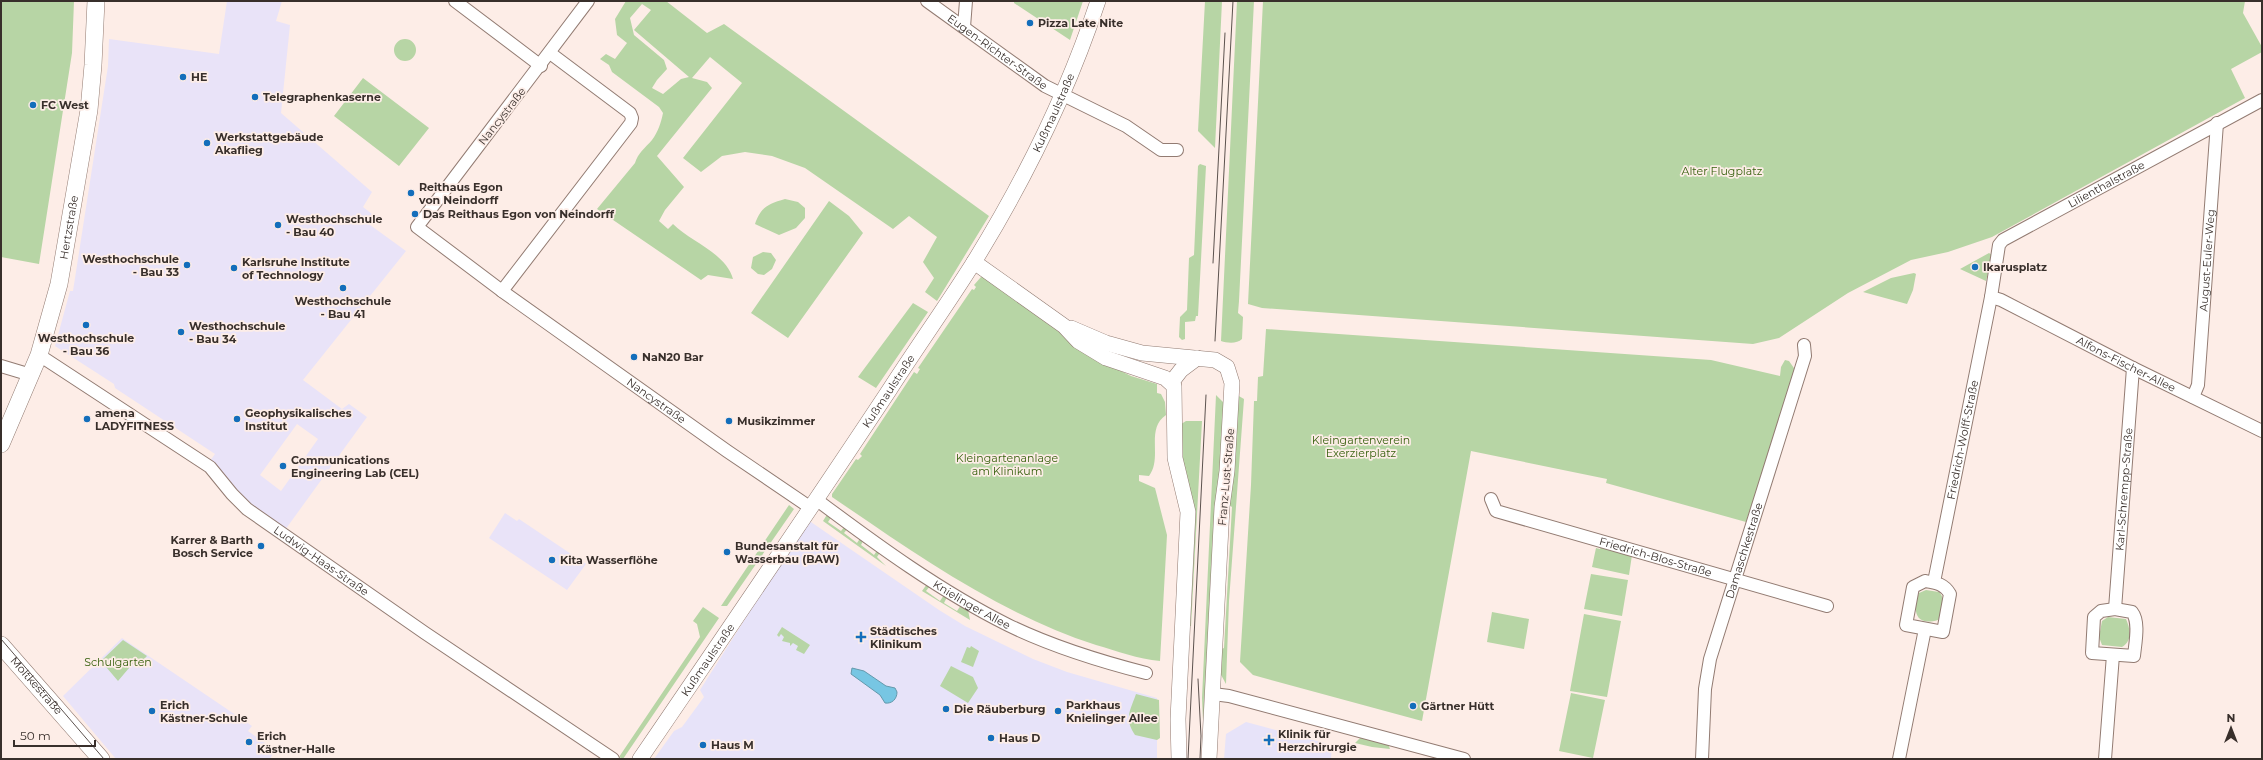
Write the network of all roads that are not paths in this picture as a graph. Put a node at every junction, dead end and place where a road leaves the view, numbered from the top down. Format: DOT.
graph roads {
  1 [pos="96,1"];
  2 [pos="455,1"];
  3 [pos="588,1"];
  4 [pos="927,1"];
  5 [pos="966,1"];
  6 [pos="1098,1"];
  7 [pos="964,27"];
  8 [pos="550,53"];
  9 [pos="541,66"];
  10 [pos="1062,94"];
  11 [pos="2262,100"];
  12 [pos="2217,123"];
  13 [pos="1177,150"];
  14 [pos="974,262"];
  15 [pos="502,291"];
  16 [pos="1991,297"];
  17 [pos="1064,326"];
  18 [pos="1804,345"];
  19 [pos="39,355"];
  20 [pos="1197,358"];
  21 [pos="1,366"];
  22 [pos="2133,368"];
  23 [pos="31,375"];
  24 [pos="1171,383"];
  25 [pos="2193,397"];
  26 [pos="2262,431"];
  27 [pos="1,444"];
  28 [pos="1491,499"];
  29 [pos="814,504"];
  30 [pos="1735,579"];
  31 [pos="1934,582"];
  32 [pos="1827,606"];
  33 [pos="2116,610"];
  34 [pos="1925,629"];
  35 [pos="2,644"];
  36 [pos="2113,655"];
  37 [pos="1146,673"];
  38 [pos="1213,694"];
  39 [pos="101,759"];
  40 [pos="613,759"];
  41 [pos="640,759"];
  42 [pos="1179,759"];
  43 [pos="1209,759"];
  44 [pos="1464,759"];
  45 [pos="1702,759"];
  46 [pos="1899,759"];
  47 [pos="2106,759"];
  1 -- 19 [label="main road, Hertzstraße"];
  2 -- 9 [label="street"];
  3 -- 8 [label="street, Nancystraße"];
  4 -- 7 [label="street, Eugen-Richter-Straße"];
  5 -- 7 [label="street"];
  6 -- 10 [label="street, Kußmaulstraße"];
  7 -- 10 [label="street, Eugen-Richter-Straße"];
  8 -- 9 [label="street, Nancystraße"];
  8 -- 15 [label="street"];
  9 -- 15 [label="street, Nancystraße"];
  10 -- 13 [label="street, Eugen-Richter-Straße"];
  10 -- 14 [label="street, Kußmaulstraße"];
  11 -- 12 [label="street, Lilienthalstraße"];
  12 -- 16 [label="street, Lilienthalstraße"];
  12 -- 25 [label="street, August-Euler-Weg"];
  14 -- 17 [label="street, Franz-Lust-Straße"];
  14 -- 29 [label="street, Kußmaulstraße"];
  15 -- 29 [label="street, Nancystraße"];
  16 -- 22 [label="street, Alfons-Fischer-Allee"];
  16 -- 31 [label="street, Friedrich-Wolff-Straße"];
  17 -- 20 [label="street, Franz-Lust-Straße"];
  17 -- 24 [label="street, Franz-Lust-Straße"];
  18 -- 30 [label="street, Damaschkestraße"];
  19 -- 23 [label="main road, Hertzstraße"];
  19 -- 40 [label="street, Ludwig-Haas-Straße"];
  20 -- 24 [label="street"];
  20 -- 38 [label="street, Franz-Lust-Straße"];
  21 -- 23 [label="street"];
  22 -- 25 [label="street, Alfons-Fischer-Allee"];
  22 -- 33 [label="street, Karl-Schrempp-Straße"];
  23 -- 27 [label="main road, Hertzstraße"];
  24 -- 42 [label="street"];
  25 -- 26 [label="street, Alfons-Fischer-Allee"];
  28 -- 30 [label="street, Friedrich-Blos-Straße"];
  29 -- 37 [label="street, Knielinger Allee"];
  29 -- 41 [label="street, Kußmaulstraße"];
  30 -- 32 [label="street, Friedrich-Blos-Straße"];
  30 -- 45 [label="street, Damaschkestraße"];
  31 -- 34 [label="street"];
  31 -- 34 [label="street"];
  33 -- 36 [label="street"];
  33 -- 36 [label="street"];
  34 -- 46 [label="street"];
  35 -- 39 [label="main road, Moltkestraße"];
  36 -- 47 [label="street"];
  38 -- 43 [label="street, Franz-Lust-Straße"];
  38 -- 44 [label="street"];
}
